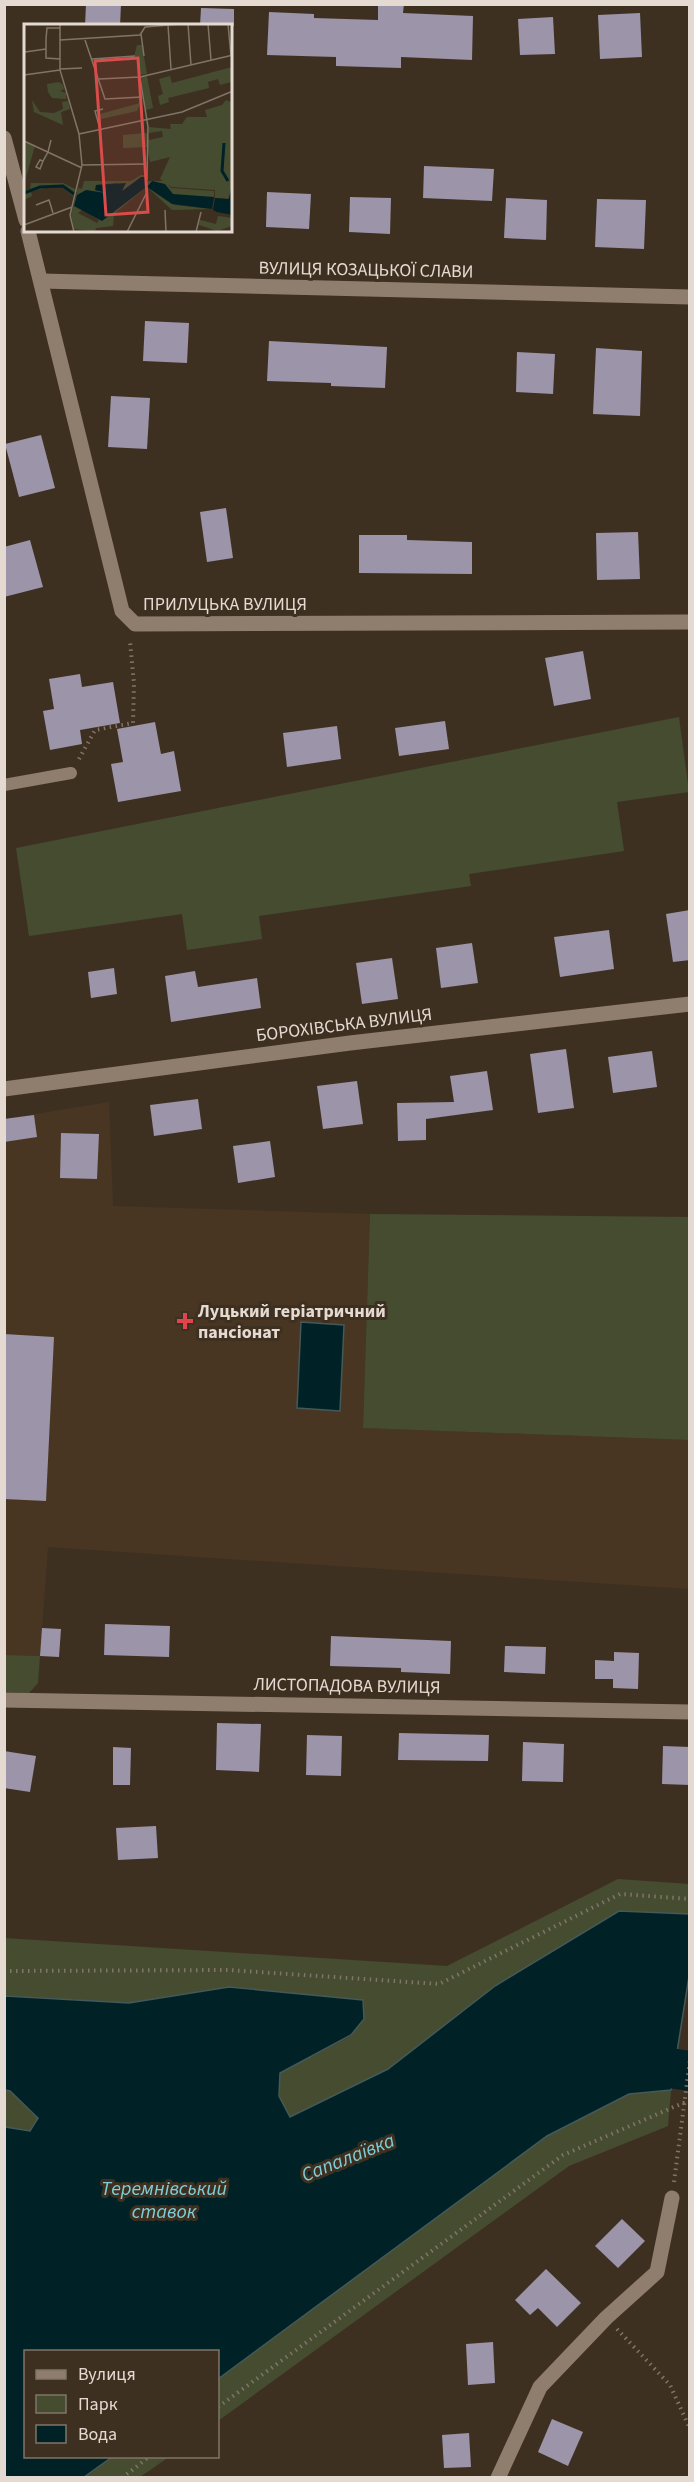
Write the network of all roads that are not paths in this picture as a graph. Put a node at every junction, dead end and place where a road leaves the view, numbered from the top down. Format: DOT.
graph roads {
  1 [pos="4,138"];
  2 [pos="24,213"];
  3 [pos="28,232"];
  4 [pos="41,281"];
  5 [pos="690,297"];
  6 [pos="690,622"];
  7 [pos="71,773"];
  8 [pos="4,785"];
  9 [pos="690,1004"];
  10 [pos="4,1089"];
  11 [pos="4,1700"];
  12 [pos="690,1712"];
  13 [pos="672,2198"];
  14 [pos="498,2478"];
  1 -- 2 [label="street"];
  3 -- 4 [label="street, ПРИЛУЦЬКА ВУЛИЦЯ"];
  4 -- 5 [label="street, ВУЛИЦЯ КОЗАЦЬКОЇ СЛАВИ"];
  4 -- 6 [label="street, ПРИЛУЦЬКА ВУЛИЦЯ"];
  7 -- 8 [label="lane"];
  9 -- 10 [label="street, БОРОХІВСЬКА ВУЛИЦЯ"];
  11 -- 12 [label="street, ЛИСТОПАДОВА ВУЛИЦЯ"];
  13 -- 14 [label="street"];
}
